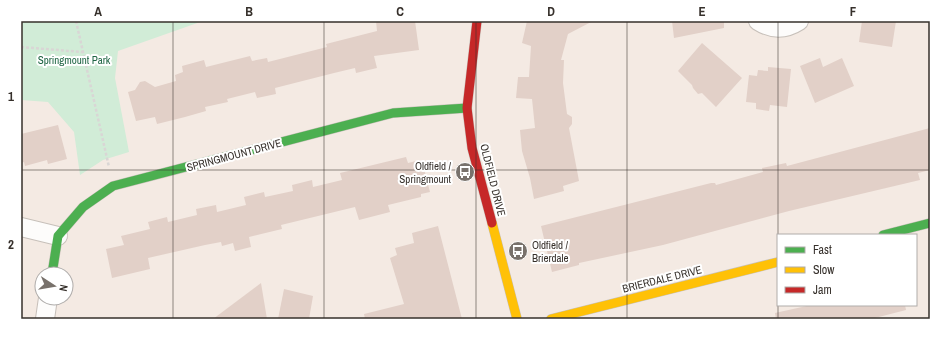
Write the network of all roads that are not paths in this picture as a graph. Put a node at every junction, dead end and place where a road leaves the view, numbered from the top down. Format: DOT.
graph roads {
  1 [pos="477,21"];
  2 [pos="758,21"];
  3 [pos="799,21"];
  4 [pos="467,108"];
  5 [pos="930,223"];
  6 [pos="21,227"];
  7 [pos="887,234"];
  8 [pos="58,236"];
  9 [pos="777,262"];
  10 [pos="53,266"];
  11 [pos="47,306"];
  12 [pos="45,319"];
  13 [pos="517,319"];
  14 [pos="551,319"];
  1 -- 4 [label="street, OLDFIELD DRIVE"];
  2 -- 3 [label="street"];
  4 -- 8 [label="street, SPRINGMOUNT DRIVE"];
  4 -- 13 [label="street, OLDFIELD DRIVE"];
  5 -- 7 [label="street"];
  6 -- 8 [label="street"];
  8 -- 10 [label="street"];
  9 -- 14 [label="street, BRIERDALE DRIVE"];
  11 -- 12 [label="street"];
}
